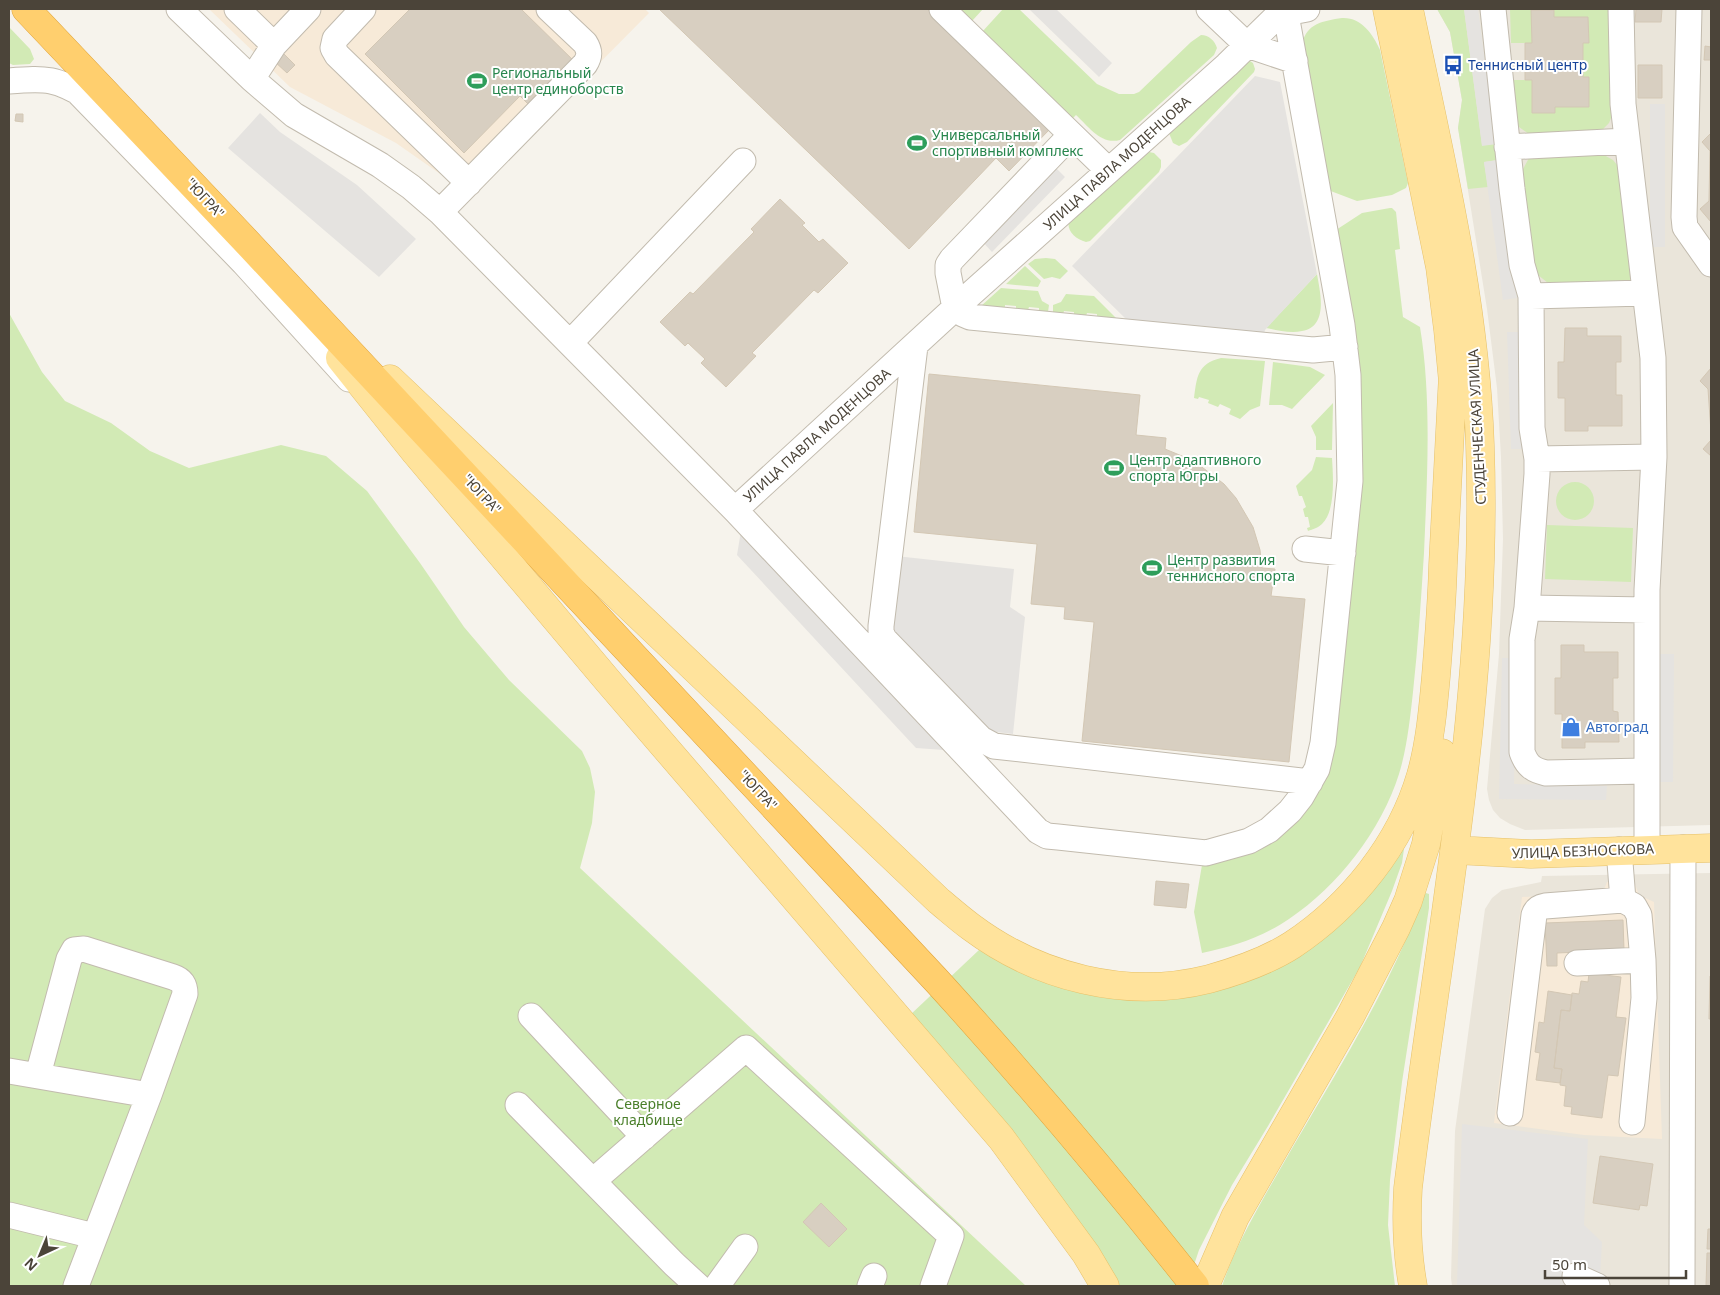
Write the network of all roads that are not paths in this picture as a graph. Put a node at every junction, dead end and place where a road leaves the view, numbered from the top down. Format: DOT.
graph roads {
  1 [pos="26,9"];
  2 [pos="179,9"];
  3 [pos="236,9"];
  4 [pos="308,9"];
  5 [pos="363,9"];
  6 [pos="549,9"];
  7 [pos="942,9"];
  8 [pos="1209,9"];
  9 [pos="1387,9"];
  10 [pos="1409,9"];
  11 [pos="1493,9"];
  12 [pos="1621,9"];
  13 [pos="1689,9"];
  14 [pos="1293,10"];
  15 [pos="274,45"];
  16 [pos="1247,46"];
  17 [pos="1284,58"];
  18 [pos="252,79"];
  19 [pos="9,81"];
  20 [pos="76,90"];
  21 [pos="1072,135"];
  22 [pos="152,141"];
  23 [pos="1627,141"];
  24 [pos="1507,146"];
  25 [pos="743,161"];
  26 [pos="1108,170"];
  27 [pos="469,183"];
  28 [pos="440,212"];
  29 [pos="243,238"];
  30 [pos="1711,264"];
  31 [pos="1646,292"];
  32 [pos="1531,296"];
  33 [pos="956,308"];
  34 [pos="570,343"];
  35 [pos="915,346"];
  36 [pos="1345,347"];
  37 [pos="1453,374"];
  38 [pos="867,389"];
  39 [pos="907,410"];
  40 [pos="415,452"];
  41 [pos="1654,457"];
  42 [pos="1537,459"];
  43 [pos="735,510"];
  44 [pos="1305,549"];
  45 [pos="1343,554"];
  46 [pos="1527,608"];
  47 [pos="1647,610"];
  48 [pos="1646,771"];
  49 [pos="1256,775"];
  50 [pos="1310,782"];
  51 [pos="1270,830"];
  52 [pos="1683,848"];
  53 [pos="1711,848"];
  54 [pos="1647,849"];
  55 [pos="1455,850"];
  56 [pos="1619,850"];
  57 [pos="1623,900"];
  58 [pos="1644,960"];
  59 [pos="1577,964"];
  60 [pos="531,1016"];
  61 [pos="9,1071"];
  62 [pos="38,1075"];
  63 [pos="149,1095"];
  64 [pos="518,1105"];
  65 [pos="1510,1113"];
  66 [pos="1632,1122"];
  67 [pos="644,1137"];
  68 [pos="593,1181"];
  69 [pos="9,1215"];
  70 [pos="94,1236"];
  71 [pos="745,1247"];
  72 [pos="1575,1276"];
  73 [pos="76,1286"];
  74 [pos="698,1286"];
  75 [pos="716,1286"];
  76 [pos="934,1286"];
  77 [pos="1104,1286"];
  78 [pos="1195,1286"];
  79 [pos="1205,1286"];
  80 [pos="1413,1286"];
  81 [pos="1597,1286"];
  82 [pos="1682,1286"];
  1 -- 22 [label="highway, \"ЮГРА\""];
  2 -- 18 [label="street, УЛИЦА ПАВЛА МОДЕНЦОВА"];
  3 -- 15 [label="street"];
  4 -- 15 [label="street"];
  5 -- 27 [label="street"];
  6 -- 27 [label="street"];
  7 -- 21 [label="street"];
  8 -- 16 [label="street"];
  9 -- 37 [label="main road, СТУДЕНЧЕСКАЯ УЛИЦА"];
  10 -- 55 [label="main road, СТУДЕНЧЕСКАЯ УЛИЦА"];
  11 -- 24 [label="street"];
  12 -- 23 [label="street"];
  13 -- 30 [label="street"];
  14 -- 16 [label="street, УЛИЦА ПАВЛА МОДЕНЦОВА"];
  14 -- 17 [label="street"];
  15 -- 18 [label="street"];
  16 -- 17 [label="street"];
  16 -- 26 [label="street, УЛИЦА ПАВЛА МОДЕНЦОВА"];
  17 -- 36 [label="street"];
  18 -- 28 [label="street, УЛИЦА ПАВЛА МОДЕНЦОВА"];
  19 -- 20 [label="street"];
  20 -- 22 [label="street"];
  20 -- 40 [label="street"];
  21 -- 26 [label="street"];
  21 -- 33 [label="street"];
  22 -- 29 [label="highway, \"ЮГРА\""];
  23 -- 24 [label="street"];
  23 -- 31 [label="street"];
  24 -- 32 [label="street"];
  25 -- 34 [label="street"];
  26 -- 33 [label="street, УЛИЦА ПАВЛА МОДЕНЦОВА"];
  27 -- 28 [label="street"];
  28 -- 34 [label="street, УЛИЦА ПАВЛА МОДЕНЦОВА"];
  29 -- 37 [label="main road"];
  29 -- 40 [label="main road"];
  29 -- 78 [label="highway, \"ЮГРА\""];
  31 -- 32 [label="street"];
  31 -- 41 [label="street"];
  32 -- 42 [label="street"];
  33 -- 35 [label="street, УЛИЦА ПАВЛА МОДЕНЦОВА"];
  33 -- 36 [label="street"];
  34 -- 43 [label="street, УЛИЦА ПАВЛА МОДЕНЦОВА"];
  35 -- 38 [label="street, УЛИЦА ПАВЛА МОДЕНЦОВА"];
  35 -- 39 [label="street"];
  36 -- 45 [label="street"];
  37 -- 79 [label="main road, СТУДЕНЧЕСКАЯ УЛИЦА"];
  38 -- 39 [label="street"];
  38 -- 43 [label="street, УЛИЦА ПАВЛА МОДЕНЦОВА"];
  39 -- 49 [label="street"];
  40 -- 77 [label="main road"];
  41 -- 42 [label="street"];
  41 -- 47 [label="street"];
  42 -- 46 [label="street"];
  43 -- 51 [label="street"];
  44 -- 45 [label="street"];
  45 -- 50 [label="street"];
  46 -- 47 [label="street"];
  46 -- 48 [label="street"];
  47 -- 48 [label="street"];
  48 -- 54 [label="street"];
  49 -- 50 [label="street"];
  49 -- 51 [label="street"];
  50 -- 51 [label="street"];
  52 -- 53 [label="main road, УЛИЦА БЕЗНОСКОВА"];
  52 -- 54 [label="main road, УЛИЦА БЕЗНОСКОВА"];
  52 -- 82 [label="street"];
  54 -- 56 [label="main road, УЛИЦА БЕЗНОСКОВА"];
  55 -- 56 [label="main road, УЛИЦА БЕЗНОСКОВА"];
  55 -- 80 [label="main road, СТУДЕНЧЕСКАЯ УЛИЦА"];
  56 -- 57 [label="street"];
  57 -- 58 [label="street"];
  57 -- 65 [label="street"];
  58 -- 59 [label="street"];
  58 -- 66 [label="street"];
  60 -- 67 [label="street"];
  61 -- 62 [label="street"];
  62 -- 63 [label="street"];
  62 -- 63 [label="street"];
  63 -- 70 [label="street"];
  64 -- 68 [label="street"];
  67 -- 68 [label="street"];
  67 -- 76 [label="street"];
  68 -- 74 [label="street"];
  69 -- 70 [label="street"];
  70 -- 73 [label="street"];
  71 -- 75 [label="street"];
  72 -- 81 [label="street"];
}
